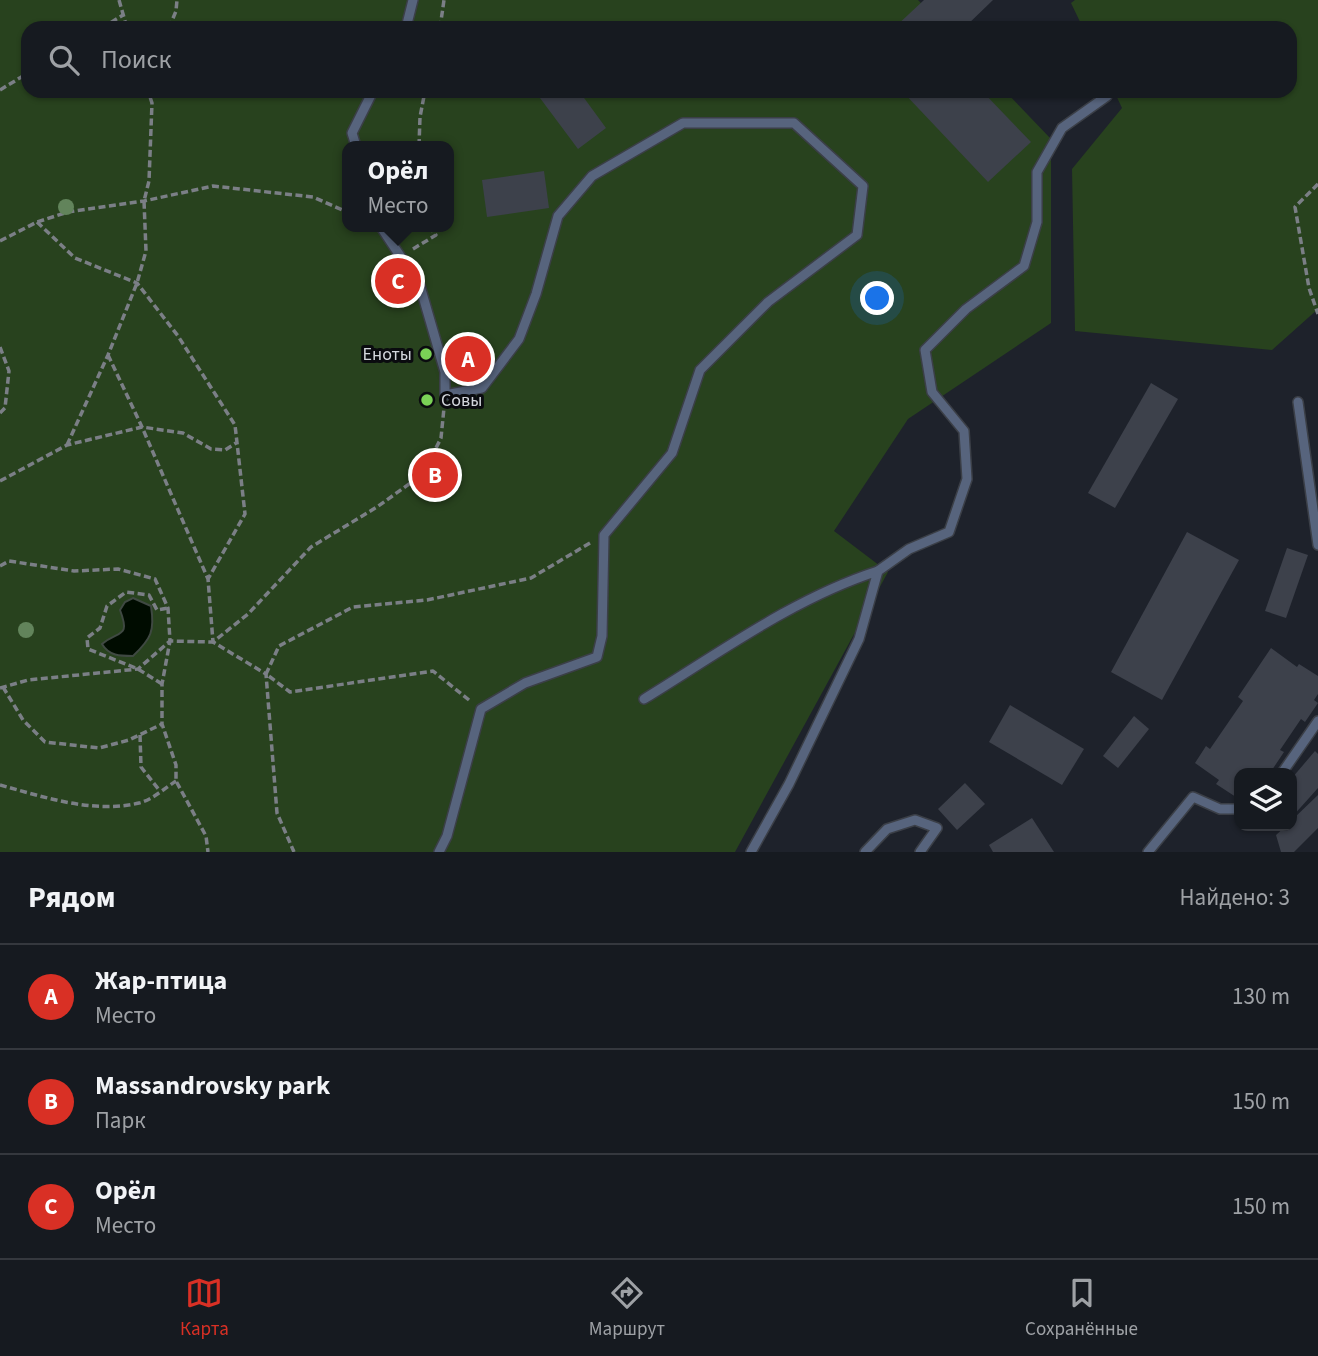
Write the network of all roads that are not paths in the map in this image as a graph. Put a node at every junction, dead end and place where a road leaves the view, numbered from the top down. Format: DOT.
graph roads {
  1 [pos="413,0"];
  2 [pos="408,21"];
  3 [pos="370,98"];
  4 [pos="1104,98"];
  5 [pos="354,141"];
  6 [pos="384,232"];
  7 [pos="1298,402"];
  8 [pos="1318,545"];
  9 [pos="878,571"];
  10 [pos="645,699"];
  11 [pos="1318,721"];
  12 [pos="1285,768"];
  13 [pos="1234,809"];
  14 [pos="439,852"];
  15 [pos="751,852"];
  16 [pos="865,852"];
  17 [pos="920,852"];
  18 [pos="1148,852"];
  1 -- 2 [label="lane"];
  3 -- 5 [label="lane"];
  4 -- 9 [label="lane"];
  6 -- 14 [label="lane"];
  7 -- 8 [label="lane"];
  9 -- 10 [label="lane"];
  9 -- 15 [label="lane"];
  11 -- 12 [label="lane"];
  13 -- 18 [label="lane"];
  16 -- 17 [label="lane"];
}
